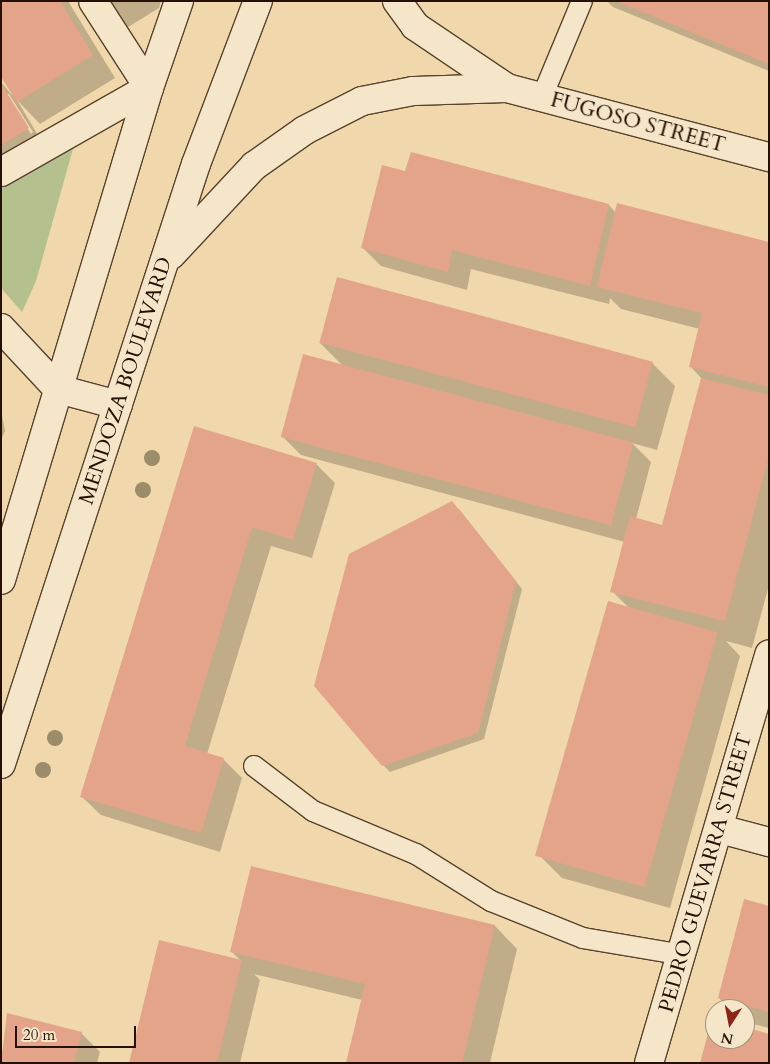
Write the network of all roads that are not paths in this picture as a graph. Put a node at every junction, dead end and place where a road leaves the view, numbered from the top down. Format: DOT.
graph roads {
  1 [pos="93,1"];
  2 [pos="179,1"];
  3 [pos="258,1"];
  4 [pos="397,1"];
  5 [pos="582,1"];
  6 [pos="149,88"];
  7 [pos="507,88"];
  8 [pos="542,98"];
  9 [pos="769,157"];
  10 [pos="1,172"];
  11 [pos="165,262"];
  12 [pos="1,328"];
  13 [pos="58,390"];
  14 [pos="118,404"];
  15 [pos="1,580"];
  16 [pos="769,654"];
  17 [pos="1,764"];
  18 [pos="254,766"];
  19 [pos="720,829"];
  20 [pos="769,842"];
  21 [pos="683,955"];
  22 [pos="649,1063"];
  1 -- 6 [label="main road"];
  2 -- 6 [label="main road"];
  3 -- 11 [label="main road, MENDOZA BOULEVARD"];
  4 -- 7 [label="main road"];
  5 -- 8 [label="lane"];
  6 -- 10 [label="main road"];
  6 -- 13 [label="main road"];
  7 -- 8 [label="main road, FUGOSO STREET"];
  7 -- 11 [label="main road"];
  8 -- 9 [label="main road, FUGOSO STREET"];
  11 -- 14 [label="main road, MENDOZA BOULEVARD"];
  12 -- 13 [label="main road"];
  13 -- 14 [label="main road"];
  13 -- 15 [label="main road"];
  14 -- 17 [label="main road, MENDOZA BOULEVARD"];
  16 -- 19 [label="main road, PEDRO GUEVARRA STREET"];
  18 -- 21 [label="lane"];
  19 -- 20 [label="main road"];
  19 -- 21 [label="main road, PEDRO GUEVARRA STREET"];
  21 -- 22 [label="main road, PEDRO GUEVARRA STREET"];
}
